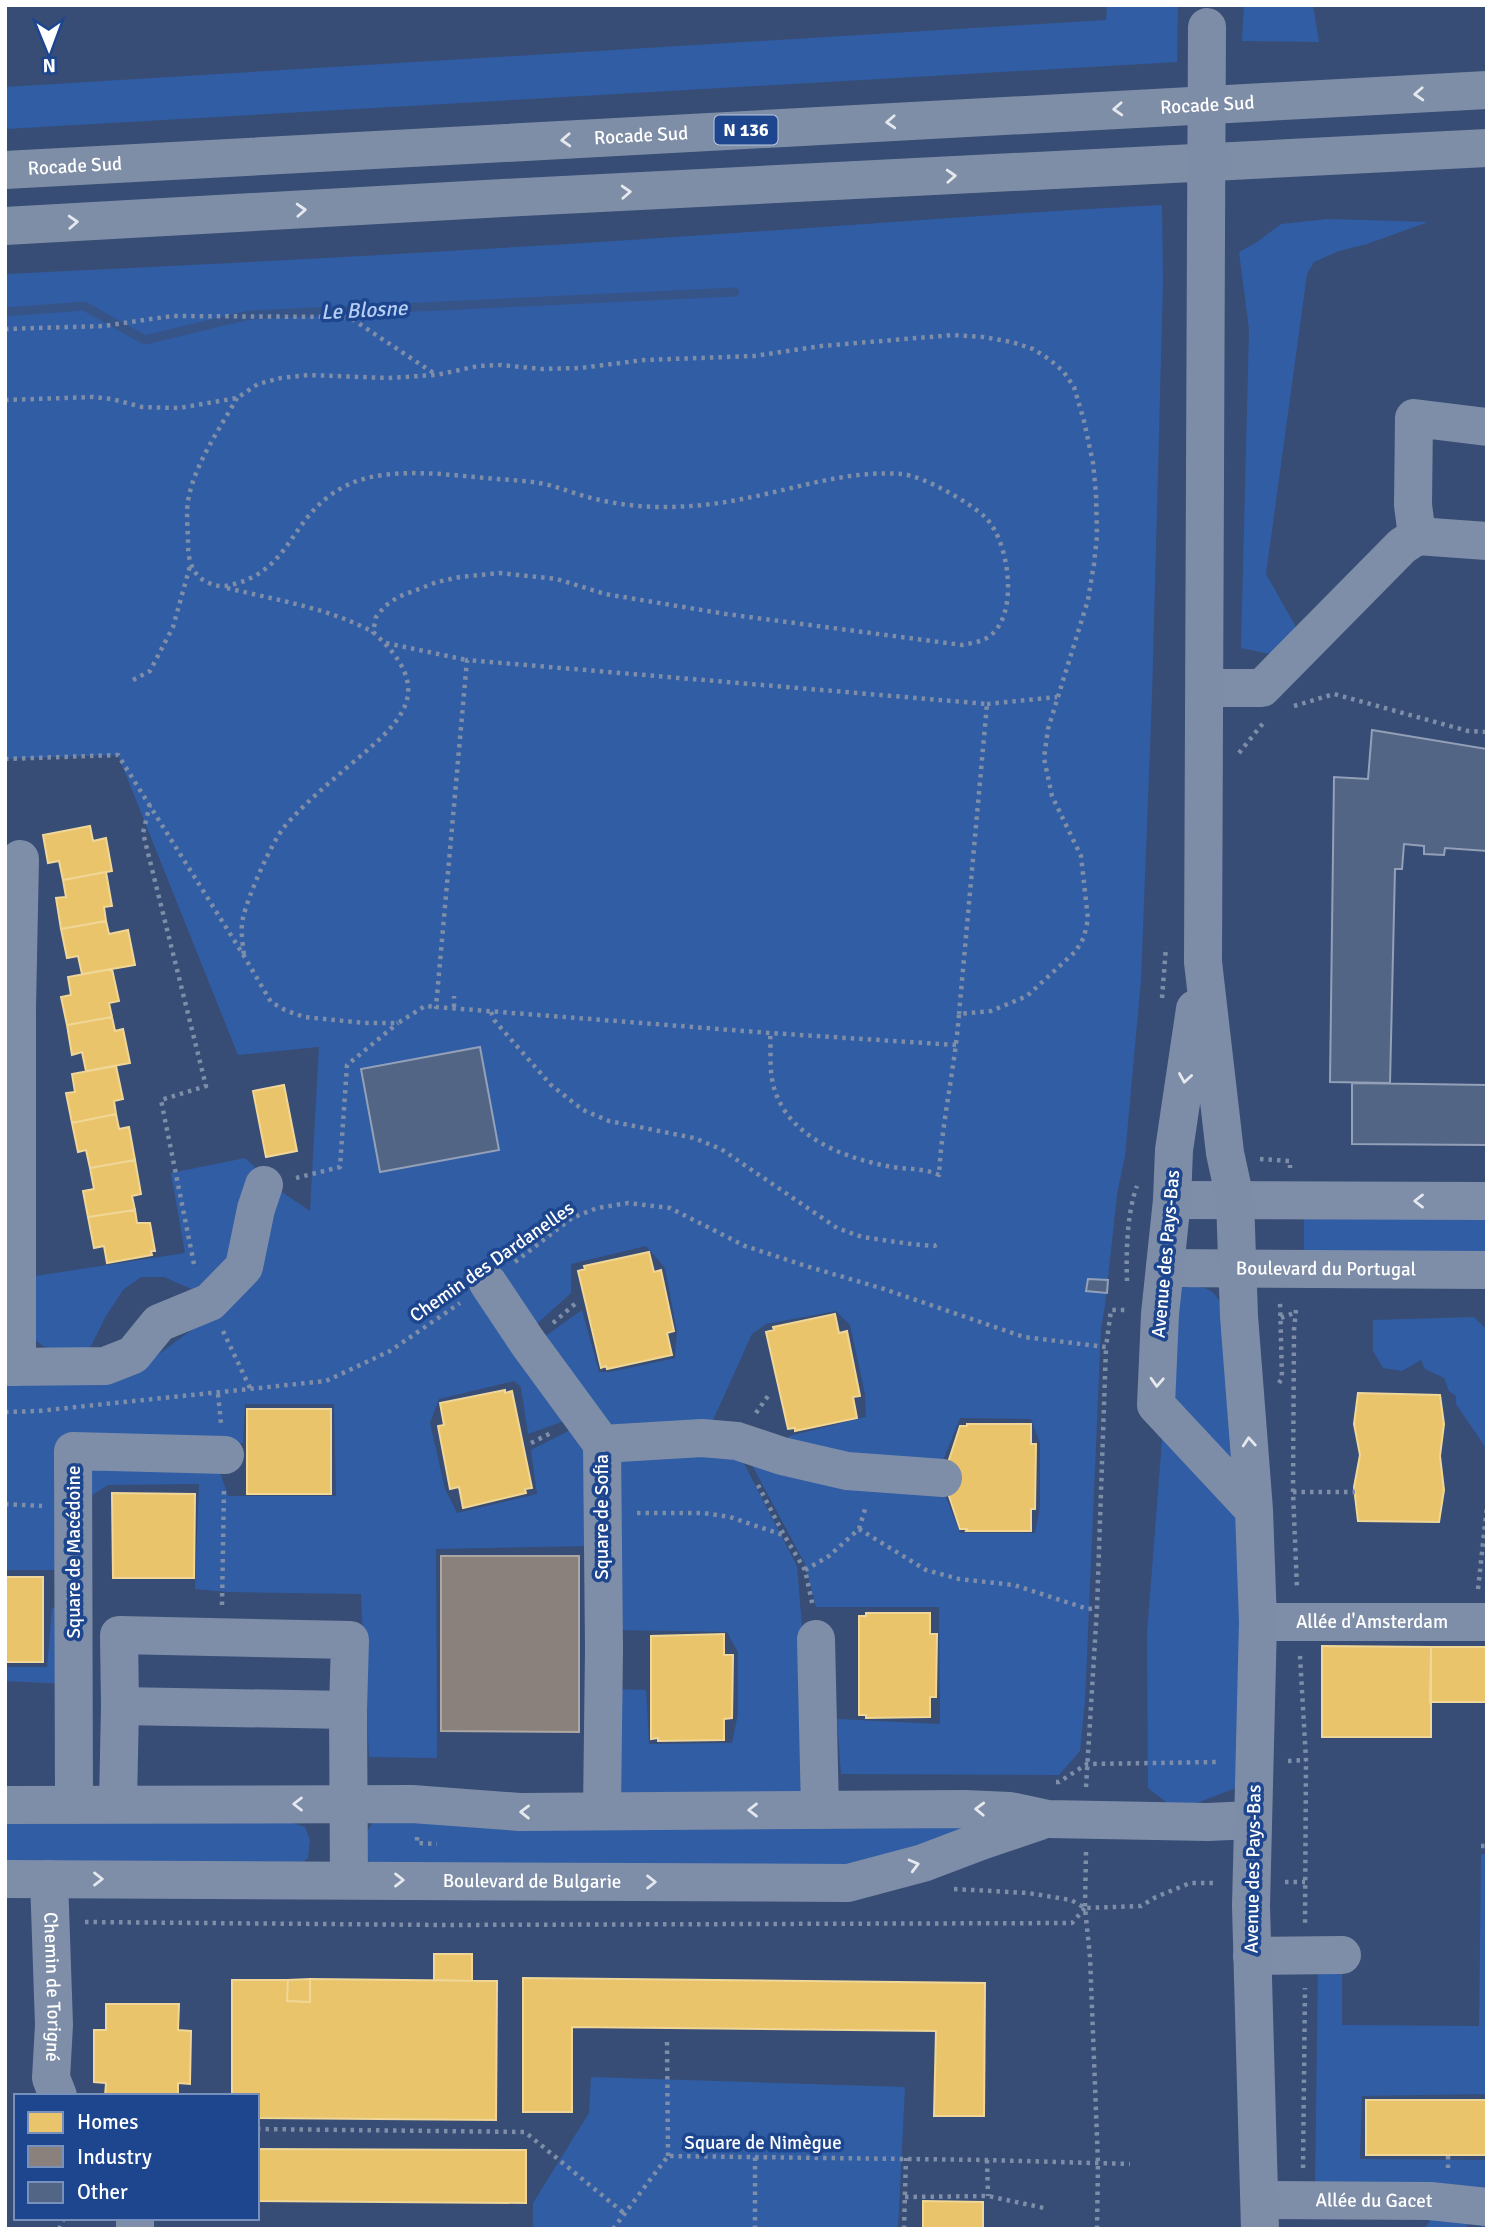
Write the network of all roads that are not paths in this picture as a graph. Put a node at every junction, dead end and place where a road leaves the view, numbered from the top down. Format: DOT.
graph roads {
  1 [pos="1207,16"];
  2 [pos="1487,90"];
  3 [pos="1487,148"];
  4 [pos="5,170"];
  5 [pos="5,226"];
  6 [pos="1487,427"];
  7 [pos="1417,536"];
  8 [pos="1487,541"];
  9 [pos="1205,688"];
  10 [pos="20,859"];
  11 [pos="1203,962"];
  12 [pos="11,1007"];
  13 [pos="264,1185"];
  14 [pos="1235,1199"];
  15 [pos="1172,1200"];
  16 [pos="1487,1201"];
  17 [pos="1165,1268"];
  18 [pos="1237,1268"];
  19 [pos="1487,1270"];
  20 [pos="488,1283"];
  21 [pos="11,1367"];
  22 [pos="601,1444"];
  23 [pos="225,1455"];
  24 [pos="943,1478"];
  25 [pos="1253,1501"];
  26 [pos="1258,1622"];
  27 [pos="1481,1622"];
  28 [pos="816,1639"];
  29 [pos="120,1706"];
  30 [pos="348,1710"];
  31 [pos="118,1804"];
  32 [pos="350,1804"];
  33 [pos="5,1805"];
  34 [pos="74,1805"];
  35 [pos="820,1810"];
  36 [pos="602,1811"];
  37 [pos="1048,1819"];
  38 [pos="1252,1819"];
  39 [pos="5,1879"];
  40 [pos="349,1880"];
  41 [pos="50,1896"];
  42 [pos="1342,1955"];
  43 [pos="1252,1956"];
  44 [pos="57,2094"];
  45 [pos="1487,2207"];
  46 [pos="1260,2214"];
  1 -- 9 [label="main road, Avenue des Pays-Bas, bridge"];
  2 -- 4 [label="highway, Rocade Sud / N 136, one-way"];
  5 -- 3 [label="highway, one-way"];
  6 -- 7 [label="street"];
  7 -- 8 [label="street"];
  7 -- 9 [label="street"];
  9 -- 11 [label="main road, Avenue des Pays-Bas"];
  10 -- 12 [label="street"];
  11 -- 14 [label="main road, Avenue des Pays-Bas"];
  11 -- 15 [label="main road, Avenue des Pays-Bas, one-way"];
  12 -- 21 [label="street"];
  13 -- 21 [label="street"];
  14 -- 15 [label="street"];
  16 -- 14 [label="street, one-way"];
  14 -- 18 [label="main road, Avenue des Pays-Bas"];
  15 -- 17 [label="main road, Avenue des Pays-Bas"];
  17 -- 18 [label="street, Boulevard du Portugal"];
  17 -- 25 [label="main road, Avenue des Pays-Bas, one-way"];
  18 -- 19 [label="street, Boulevard du Portugal"];
  25 -- 18 [label="main road, Avenue des Pays-Bas, one-way"];
  20 -- 22 [label="street"];
  22 -- 24 [label="street, Square de Sofia"];
  22 -- 36 [label="street, Square de Sofia"];
  23 -- 34 [label="street, Square de Macédoine"];
  25 -- 26 [label="main road, Avenue des Pays-Bas"];
  26 -- 27 [label="street, Allée d'Amsterdam"];
  26 -- 38 [label="main road, Avenue des Pays-Bas"];
  28 -- 35 [label="street"];
  29 -- 30 [label="street"];
  29 -- 30 [label="street"];
  29 -- 31 [label="street"];
  30 -- 32 [label="street"];
  32 -- 31 [label="street, Boulevard de Bulgarie, one-way"];
  31 -- 34 [label="street, Boulevard de Bulgarie"];
  36 -- 32 [label="street, Boulevard de Bulgarie, one-way"];
  32 -- 40 [label="street"];
  33 -- 34 [label="street, Boulevard de Bulgarie"];
  35 -- 36 [label="street, Boulevard de Bulgarie, one-way"];
  37 -- 35 [label="street, Boulevard de Bulgarie, one-way"];
  37 -- 38 [label="street, Boulevard de Bulgarie"];
  40 -- 37 [label="street, Boulevard de Bulgarie, one-way"];
  38 -- 43 [label="main road, Avenue des Pays-Bas"];
  39 -- 41 [label="street, Boulevard de Bulgarie"];
  41 -- 40 [label="street, Boulevard de Bulgarie, one-way"];
  41 -- 44 [label="street, Chemin de Torigné"];
  42 -- 43 [label="street"];
  43 -- 46 [label="main road, Avenue des Pays-Bas"];
  45 -- 46 [label="street, Allée du Gacet"];
}
